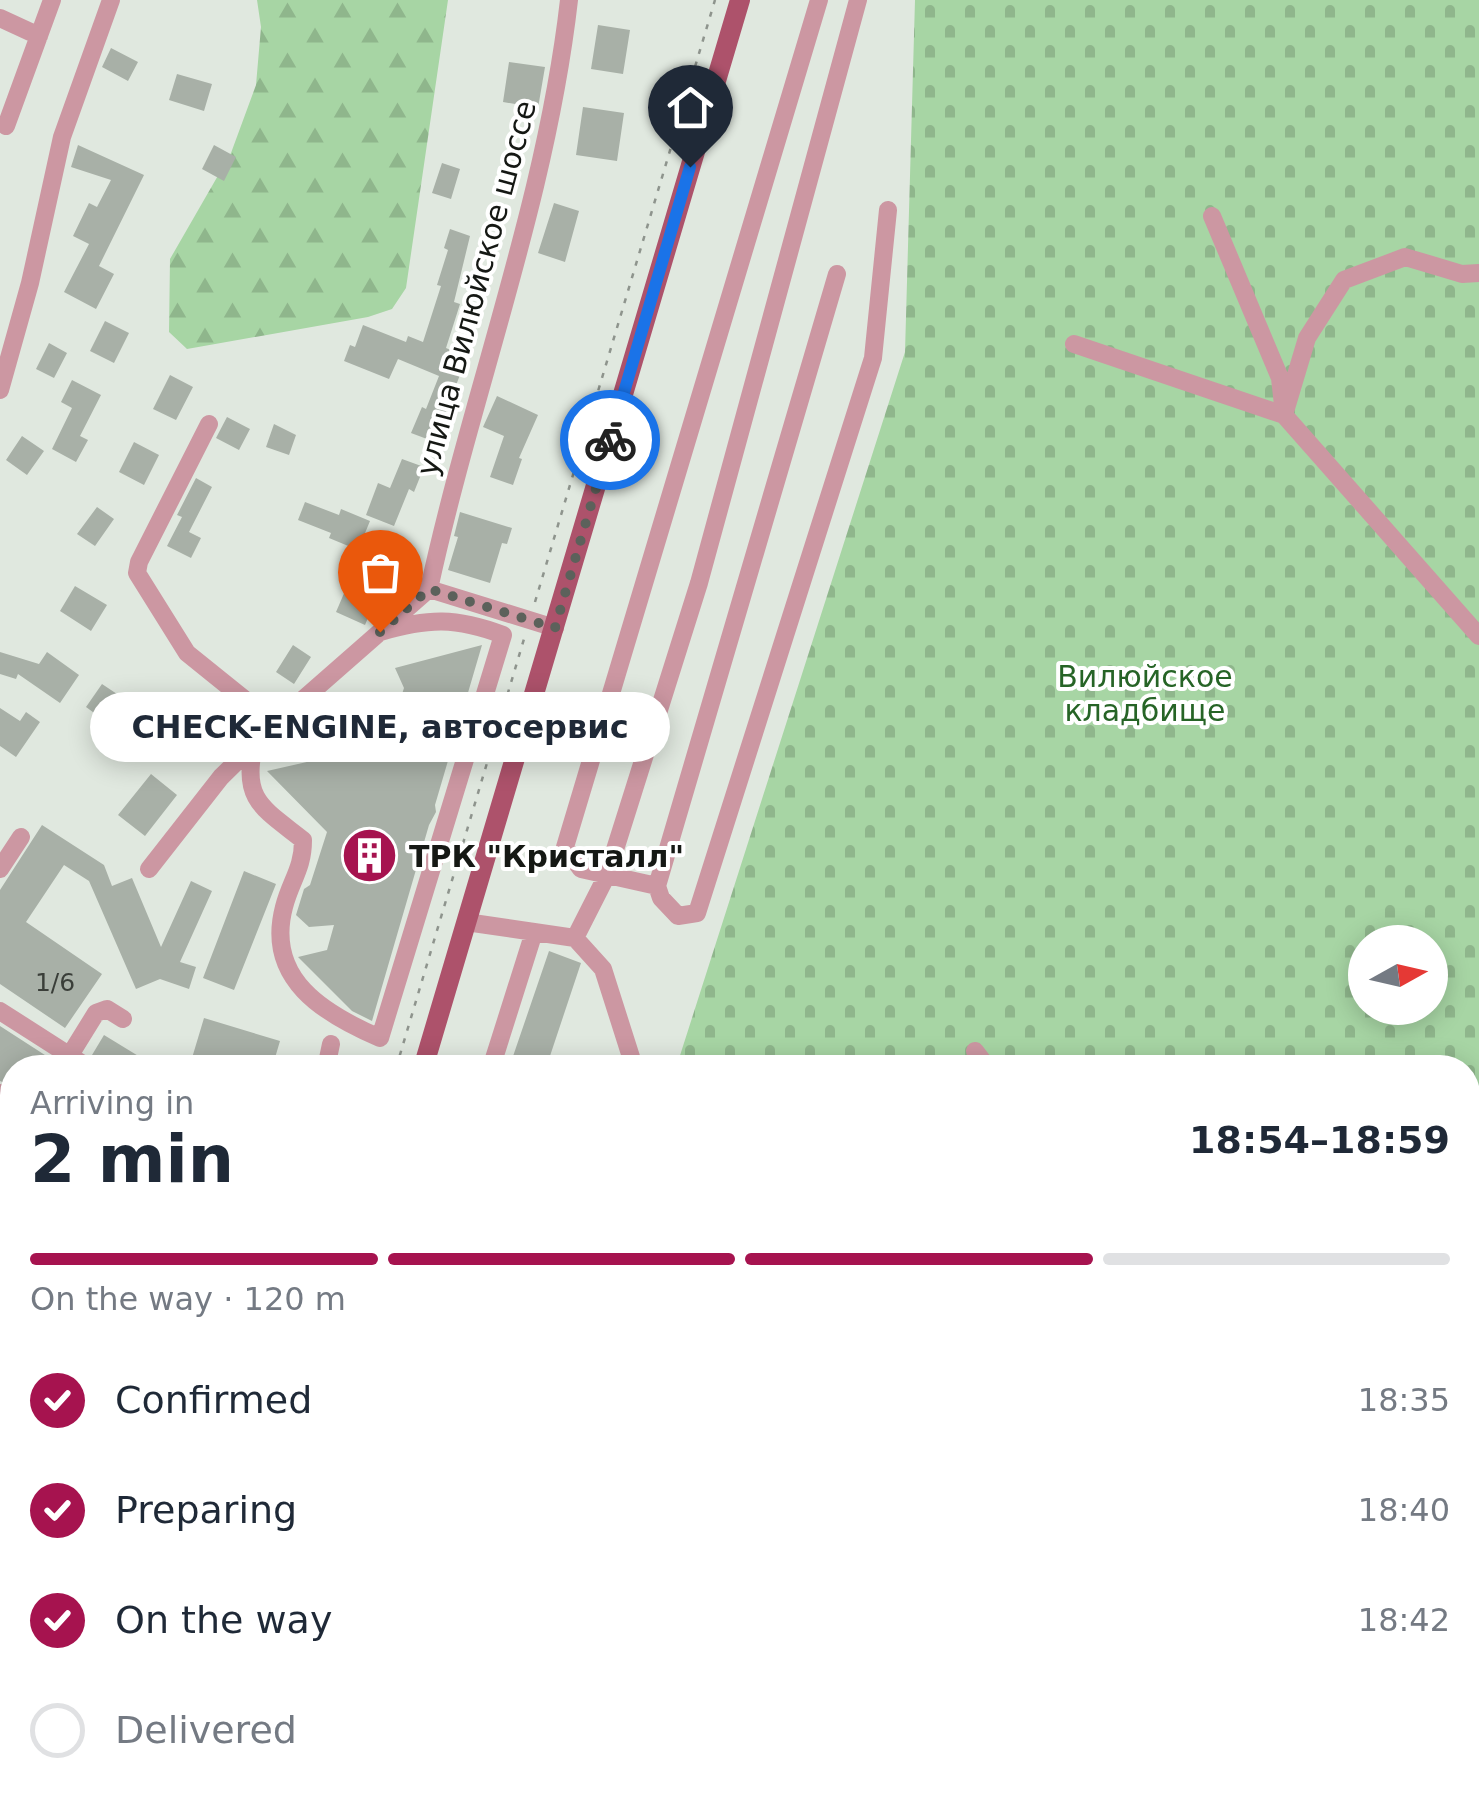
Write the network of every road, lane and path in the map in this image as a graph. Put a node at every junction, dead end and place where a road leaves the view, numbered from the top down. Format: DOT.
graph roads {
  1 [pos="52,0"];
  2 [pos="111,0"];
  3 [pos="569,0"];
  4 [pos="715,0"];
  5 [pos="740,0"];
  6 [pos="819,0"];
  7 [pos="858,0"];
  8 [pos="0,18"];
  9 [pos="39,36"];
  10 [pos="6,126"];
  11 [pos="888,210"];
  12 [pos="1212,216"];
  13 [pos="1479,273"];
  14 [pos="837,274"];
  15 [pos="1074,344"];
  16 [pos="0,390"];
  17 [pos="1284,415"];
  18 [pos="210,424"];
  19 [pos="429,589"];
  20 [pos="529,620"];
  21 [pos="555,628"];
  22 [pos="380,632"];
  23 [pos="1479,636"];
  24 [pos="275,724"];
  25 [pos="254,746"];
  26 [pos="20,837"];
  27 [pos="0,869"];
  28 [pos="149,869"];
  29 [pos="607,874"];
  30 [pos="657,886"];
  31 [pos="466,922"];
  32 [pos="534,932"];
  33 [pos="575,938"];
  34 [pos="0,1012"];
  35 [pos="123,1019"];
  36 [pos="331,1044"];
  37 [pos="975,1051"];
  38 [pos="70,1055"];
  39 [pos="329,1055"];
  40 [pos="400,1055"];
  41 [pos="427,1055"];
  42 [pos="495,1055"];
  43 [pos="629,1055"];
  44 [pos="978,1055"];
  1 -- 9 [label="street"];
  2 -- 16 [label="street"];
  3 -- 19 [label="street, улица Вилюйское шоссе"];
  4 -- 20 [label="path"];
  5 -- 21 [label="main road"];
  6 -- 29 [label="street"];
  7 -- 29 [label="street"];
  8 -- 9 [label="street"];
  9 -- 10 [label="street"];
  11 -- 30 [label="street"];
  12 -- 17 [label="street"];
  13 -- 17 [label="street"];
  14 -- 30 [label="street"];
  15 -- 17 [label="street"];
  17 -- 23 [label="street"];
  18 -- 24 [label="street"];
  19 -- 20 [label="street"];
  19 -- 22 [label="street"];
  20 -- 21 [label="street"];
  20 -- 40 [label="path"];
  21 -- 31 [label="main road"];
  22 -- 24 [label="street"];
  22 -- 25 [label="street"];
  24 -- 25 [label="street"];
  25 -- 28 [label="street"];
  26 -- 27 [label="street"];
  29 -- 30 [label="street"];
  29 -- 33 [label="street"];
  31 -- 32 [label="street"];
  31 -- 41 [label="main road"];
  32 -- 33 [label="street"];
  32 -- 42 [label="street"];
  33 -- 43 [label="street"];
  34 -- 38 [label="street"];
  35 -- 38 [label="street"];
  36 -- 39 [label="street"];
  37 -- 44 [label="street"];
}
